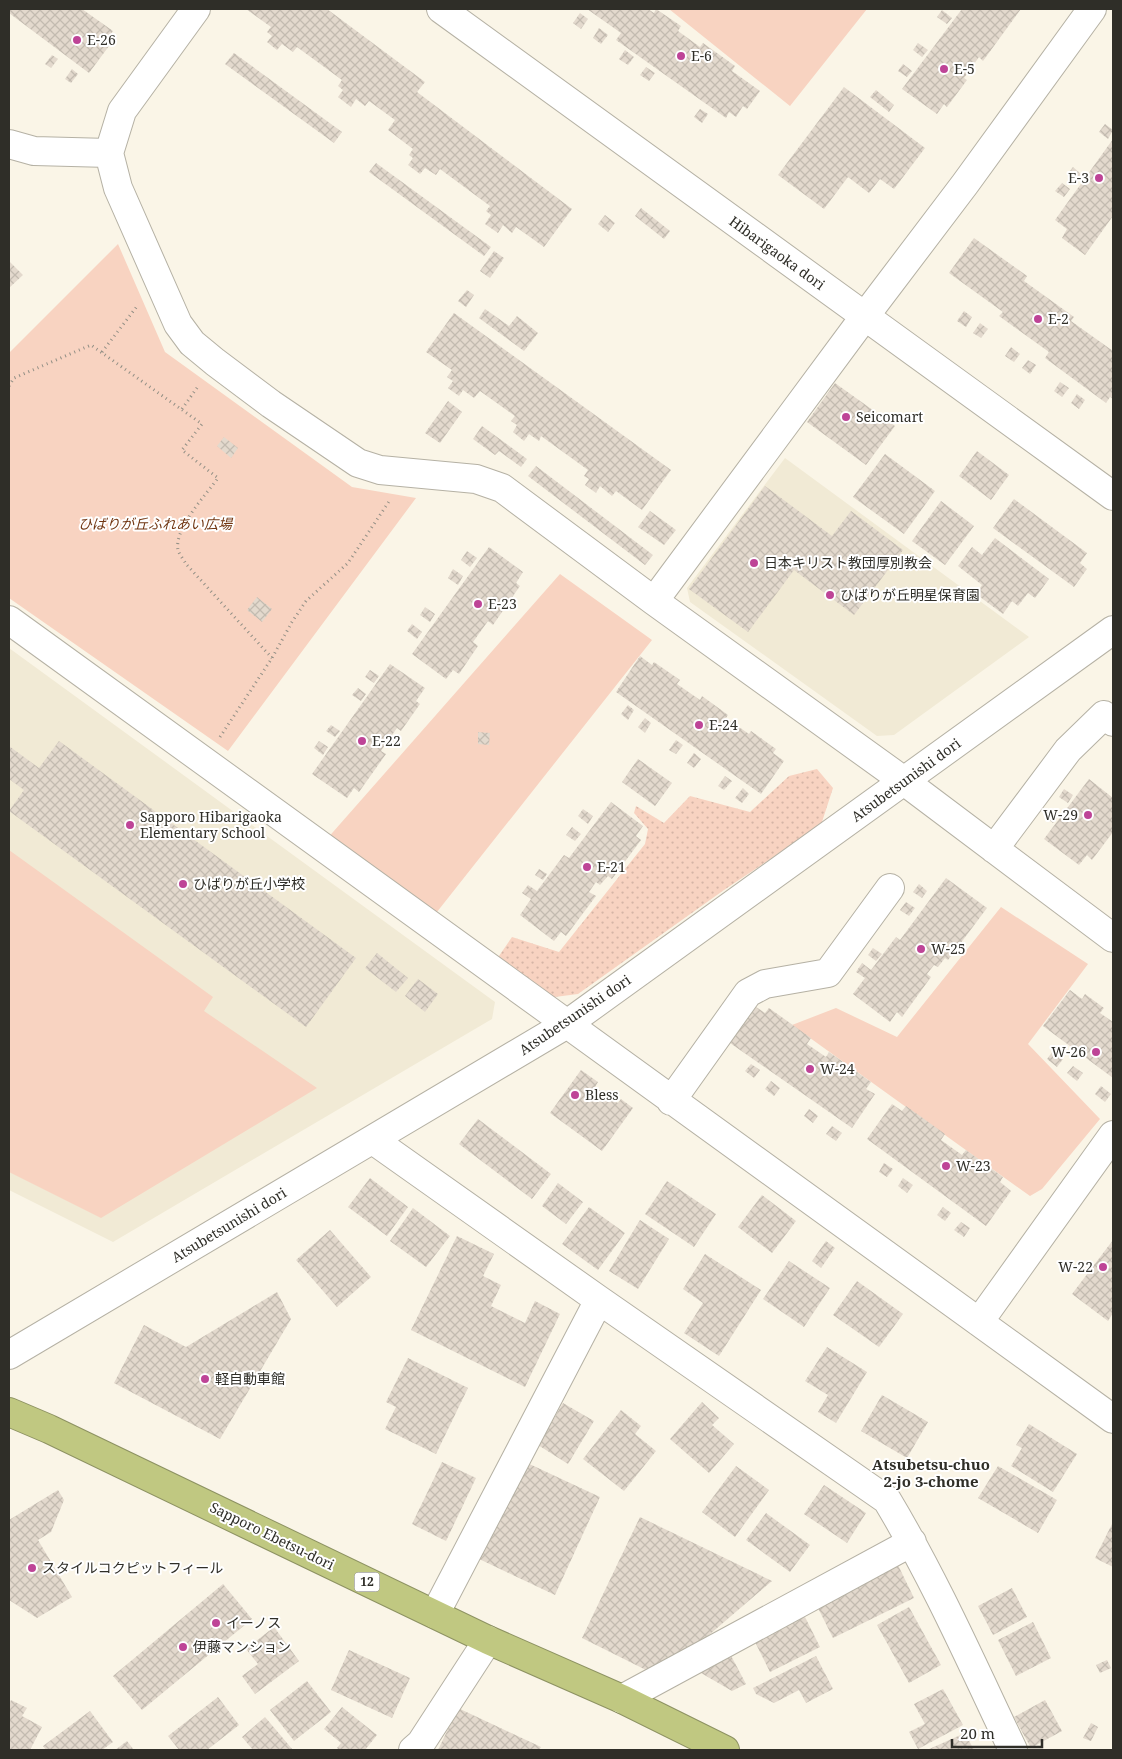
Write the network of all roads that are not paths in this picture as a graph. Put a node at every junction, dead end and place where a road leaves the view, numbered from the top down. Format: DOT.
graph roads {
  1 [pos="196,9"];
  2 [pos="441,9"];
  3 [pos="1092,9"];
  4 [pos="9,144"];
  5 [pos="109,153"];
  6 [pos="864,316"];
  7 [pos="1113,496"];
  8 [pos="654,601"];
  9 [pos="9,620"];
  10 [pos="1113,630"];
  11 [pos="1113,722"];
  12 [pos="904,781"];
  13 [pos="994,849"];
  14 [pos="890,888"];
  15 [pos="1113,938"];
  16 [pos="566,1024"];
  17 [pos="671,1100"];
  18 [pos="1113,1135"];
  19 [pos="373,1140"];
  20 [pos="599,1300"];
  21 [pos="979,1322"];
  22 [pos="9,1356"];
  23 [pos="9,1412"];
  24 [pos="1113,1419"];
  25 [pos="912,1542"];
  26 [pos="435,1614"];
  27 [pos="488,1640"];
  28 [pos="622,1699"];
  29 [pos="413,1750"];
  30 [pos="725,1750"];
  31 [pos="1013,1750"];
  1 -- 5 [label="street"];
  2 -- 6 [label="street, Hibarigaoka dori"];
  3 -- 6 [label="street"];
  4 -- 5 [label="street"];
  5 -- 8 [label="street"];
  6 -- 7 [label="street, Hibarigaoka dori"];
  6 -- 8 [label="street"];
  8 -- 12 [label="street"];
  9 -- 16 [label="street"];
  10 -- 12 [label="street, Atsubetsunishi dori"];
  11 -- 13 [label="street"];
  12 -- 13 [label="street"];
  12 -- 16 [label="street, Atsubetsunishi dori"];
  13 -- 15 [label="street"];
  14 -- 17 [label="street"];
  16 -- 17 [label="street"];
  16 -- 19 [label="street, Atsubetsunishi dori"];
  17 -- 21 [label="street"];
  18 -- 21 [label="street"];
  19 -- 20 [label="street"];
  19 -- 22 [label="street, Atsubetsunishi dori"];
  20 -- 25 [label="street"];
  20 -- 26 [label="street"];
  21 -- 24 [label="street"];
  23 -- 26 [label="highway, Sapporo Ebetsu-dori / 12"];
  25 -- 28 [label="street"];
  25 -- 31 [label="street"];
  26 -- 27 [label="highway, Sapporo Ebetsu-dori / 12"];
  27 -- 28 [label="highway, Sapporo Ebetsu-dori / 12"];
  27 -- 29 [label="street"];
  28 -- 30 [label="highway, Sapporo Ebetsu-dori / 12"];
}
